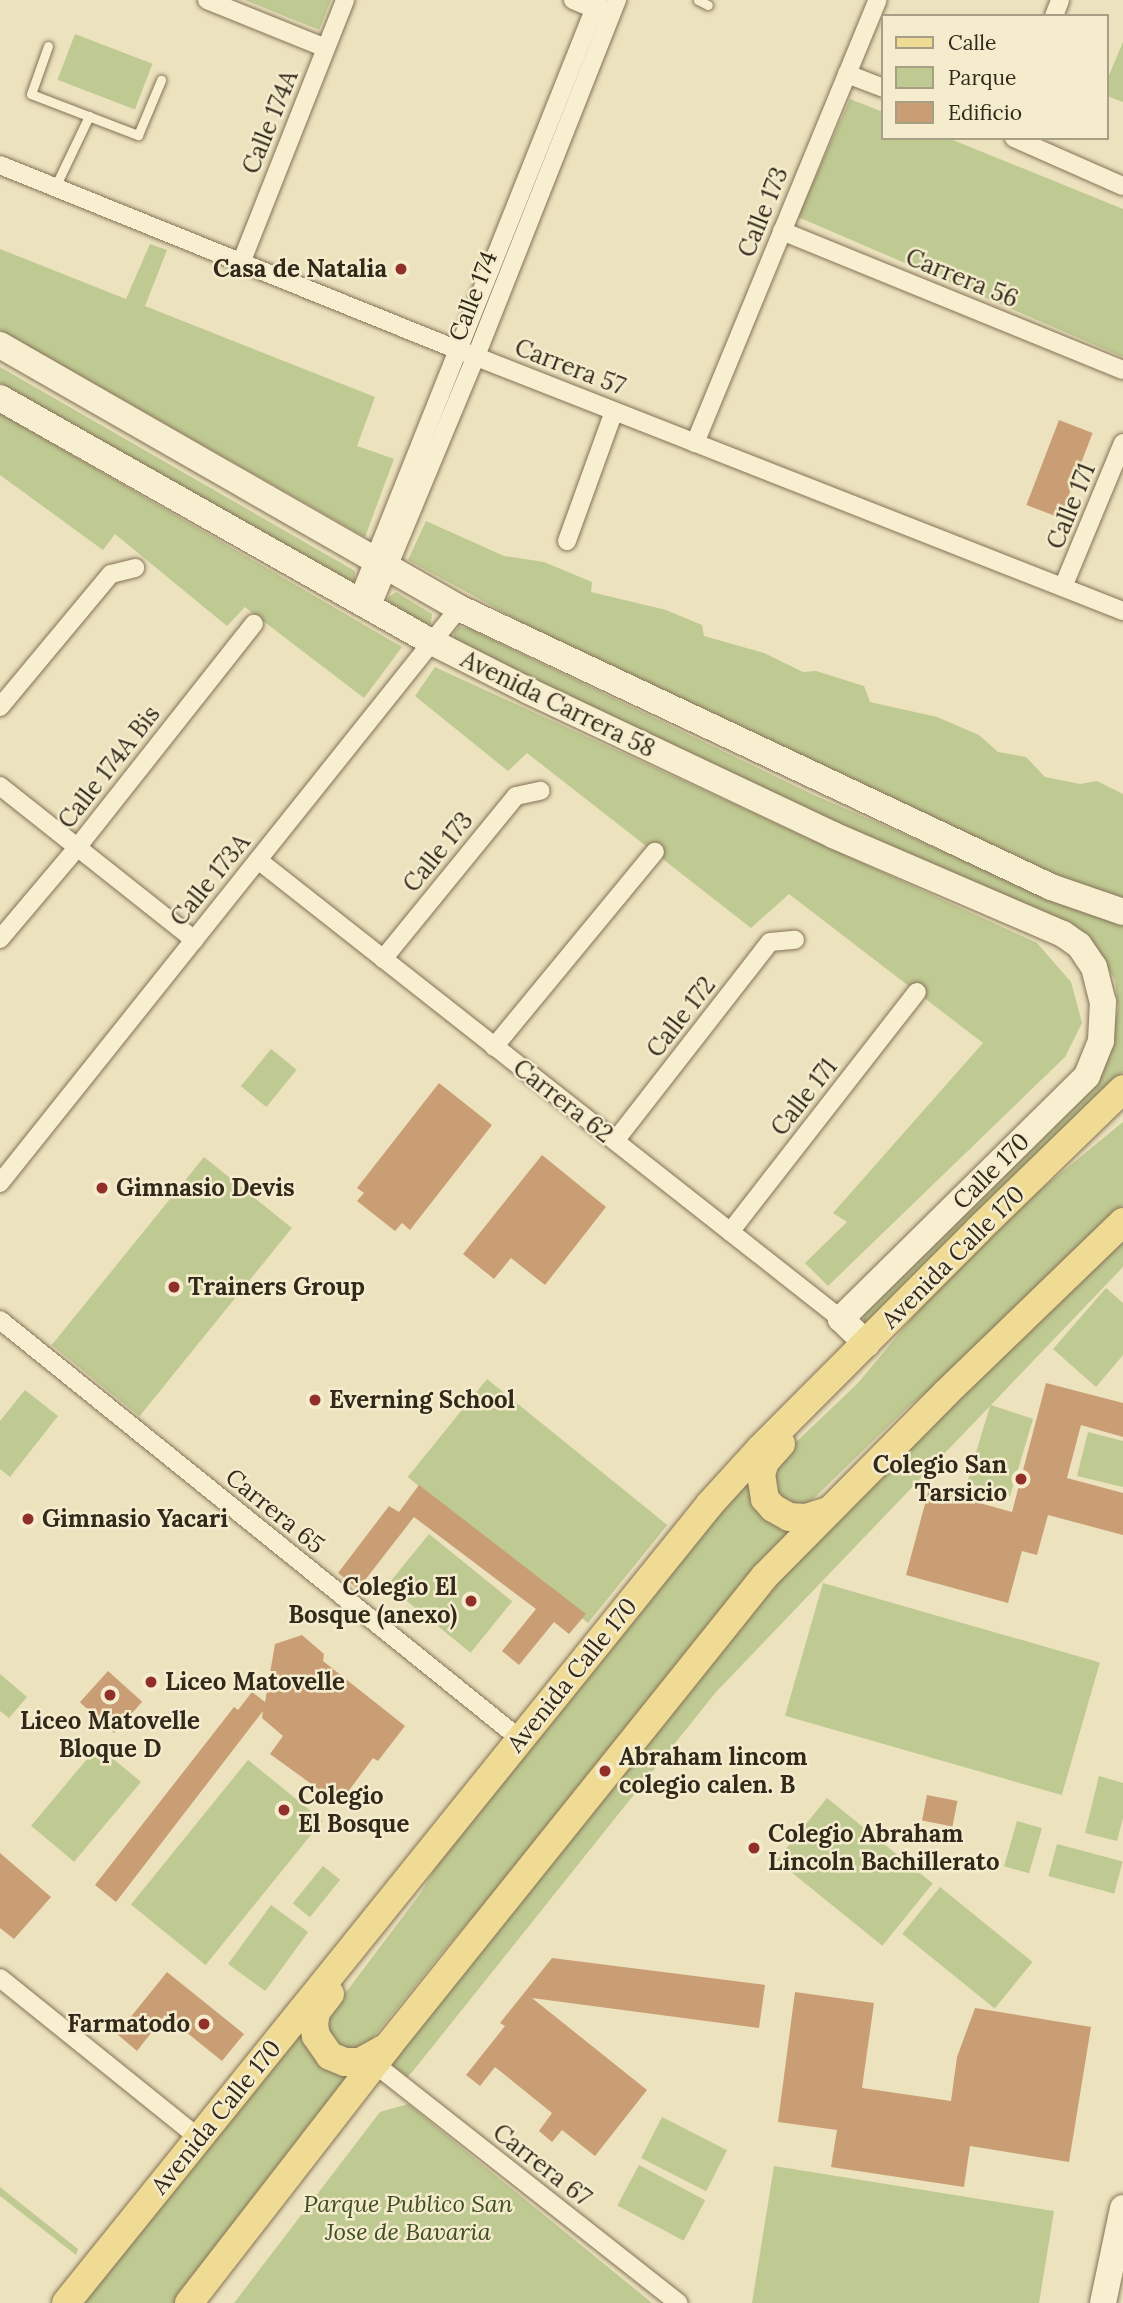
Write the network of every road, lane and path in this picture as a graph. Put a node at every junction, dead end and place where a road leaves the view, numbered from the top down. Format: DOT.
graph roads {
  1 [pos="207,0"];
  2 [pos="345,0"];
  3 [pos="573,0"];
  4 [pos="698,0"];
  5 [pos="878,0"];
  6 [pos="708,5"];
  7 [pos="605,6"];
  8 [pos="48,46"];
  9 [pos="326,48"];
  10 [pos="847,74"];
  11 [pos="161,80"];
  12 [pos="881,87"];
  13 [pos="89,116"];
  14 [pos="1019,140"];
  15 [pos="0,165"];
  16 [pos="1123,186"];
  17 [pos="55,187"];
  18 [pos="782,231"];
  19 [pos="241,262"];
  20 [pos="0,345"];
  21 [pos="467,353"];
  22 [pos="1123,370"];
  23 [pos="0,398"];
  24 [pos="614,411"];
  25 [pos="695,443"];
  26 [pos="1123,443"];
  27 [pos="567,541"];
  28 [pos="381,566"];
  29 [pos="135,568"];
  30 [pos="1063,587"];
  31 [pos="365,604"];
  32 [pos="459,608"];
  33 [pos="1123,611"];
  34 [pos="254,624"];
  35 [pos="432,642"];
  36 [pos="0,707"];
  37 [pos="0,786"];
  38 [pos="540,791"];
  39 [pos="76,849"];
  40 [pos="654,852"];
  41 [pos="258,860"];
  42 [pos="1123,912"];
  43 [pos="0,939"];
  44 [pos="194,940"];
  45 [pos="795,940"];
  46 [pos="383,958"];
  47 [pos="917,992"];
  48 [pos="1103,1002"];
  49 [pos="494,1046"];
  50 [pos="1123,1089"];
  51 [pos="615,1141"];
  52 [pos="0,1183"];
  53 [pos="1123,1222"];
  54 [pos="730,1233"];
  55 [pos="841,1319"];
  56 [pos="0,1320"];
  57 [pos="867,1343"];
  58 [pos="847,1363"];
  59 [pos="827,1511"];
  60 [pos="520,1740"];
  61 [pos="443,1835"];
  62 [pos="0,1978"];
  63 [pos="383,2055"];
  64 [pos="199,2138"];
  65 [pos="1123,2208"];
  66 [pos="66,2303"];
  67 [pos="189,2303"];
  68 [pos="678,2303"];
  69 [pos="1103,2303"];
  1 -- 9 [label="street"];
  2 -- 9 [label="street, Calle 174A"];
  3 -- 7 [label="street"];
  4 -- 6 [label="lane"];
  5 -- 10 [label="street, Calle 173"];
  7 -- 21 [label="street, Calle 174"];
  8 -- 13 [label="lane"];
  9 -- 19 [label="street, Calle 174A"];
  10 -- 12 [label="street"];
  10 -- 18 [label="street, Calle 173"];
  11 -- 13 [label="lane"];
  13 -- 17 [label="lane"];
  14 -- 16 [label="street"];
  15 -- 17 [label="street, Carrera 57"];
  17 -- 19 [label="street, Carrera 57"];
  18 -- 22 [label="street, Carrera 56"];
  18 -- 25 [label="street, Calle 173"];
  19 -- 21 [label="street, Carrera 57"];
  20 -- 28 [label="street, Avenida Carrera 58"];
  21 -- 24 [label="street, Carrera 57"];
  21 -- 28 [label="street, Calle 174"];
  23 -- 31 [label="street, Avenida Carrera 58"];
  24 -- 25 [label="street, Carrera 57"];
  24 -- 27 [label="street"];
  25 -- 30 [label="street, Carrera 57"];
  26 -- 30 [label="street, Calle 171"];
  28 -- 31 [label="street, Calle 174"];
  28 -- 32 [label="street, Avenida Carrera 58"];
  29 -- 36 [label="street"];
  30 -- 33 [label="street, Carrera 57"];
  31 -- 35 [label="street, Avenida Carrera 58"];
  32 -- 35 [label="street, Calle 173A"];
  32 -- 42 [label="street, Avenida Carrera 58"];
  34 -- 39 [label="street, Calle 174A Bis"];
  35 -- 41 [label="street, Calle 173A"];
  35 -- 48 [label="street, Avenida Carrera 58"];
  37 -- 39 [label="street"];
  38 -- 46 [label="street, Calle 173"];
  39 -- 43 [label="street, Calle 174A Bis"];
  39 -- 44 [label="street"];
  40 -- 49 [label="street"];
  41 -- 44 [label="street, Calle 173A"];
  41 -- 46 [label="street, Carrera 62"];
  44 -- 52 [label="street, Calle 173A"];
  45 -- 51 [label="street, Calle 172"];
  46 -- 49 [label="street, Carrera 62"];
  47 -- 54 [label="street, Calle 171"];
  48 -- 55 [label="street, Calle 170"];
  49 -- 51 [label="street, Carrera 62"];
  50 -- 57 [label="main road, Avenida Calle 170"];
  51 -- 54 [label="street, Carrera 62"];
  53 -- 59 [label="main road"];
  54 -- 55 [label="street, Carrera 62"];
  55 -- 57 [label="street, Carrera 62"];
  56 -- 60 [label="street, Carrera 65"];
  57 -- 58 [label="main road, Avenida Calle 170"];
  58 -- 59 [label="main road"];
  58 -- 60 [label="main road, Avenida Calle 170"];
  59 -- 63 [label="main road"];
  60 -- 61 [label="main road, Avenida Calle 170"];
  61 -- 63 [label="main road"];
  61 -- 64 [label="main road, Avenida Calle 170"];
  62 -- 64 [label="street"];
  63 -- 67 [label="main road"];
  63 -- 68 [label="street, Carrera 67"];
  64 -- 66 [label="main road, Avenida Calle 170"];
  65 -- 69 [label="street"];
}
